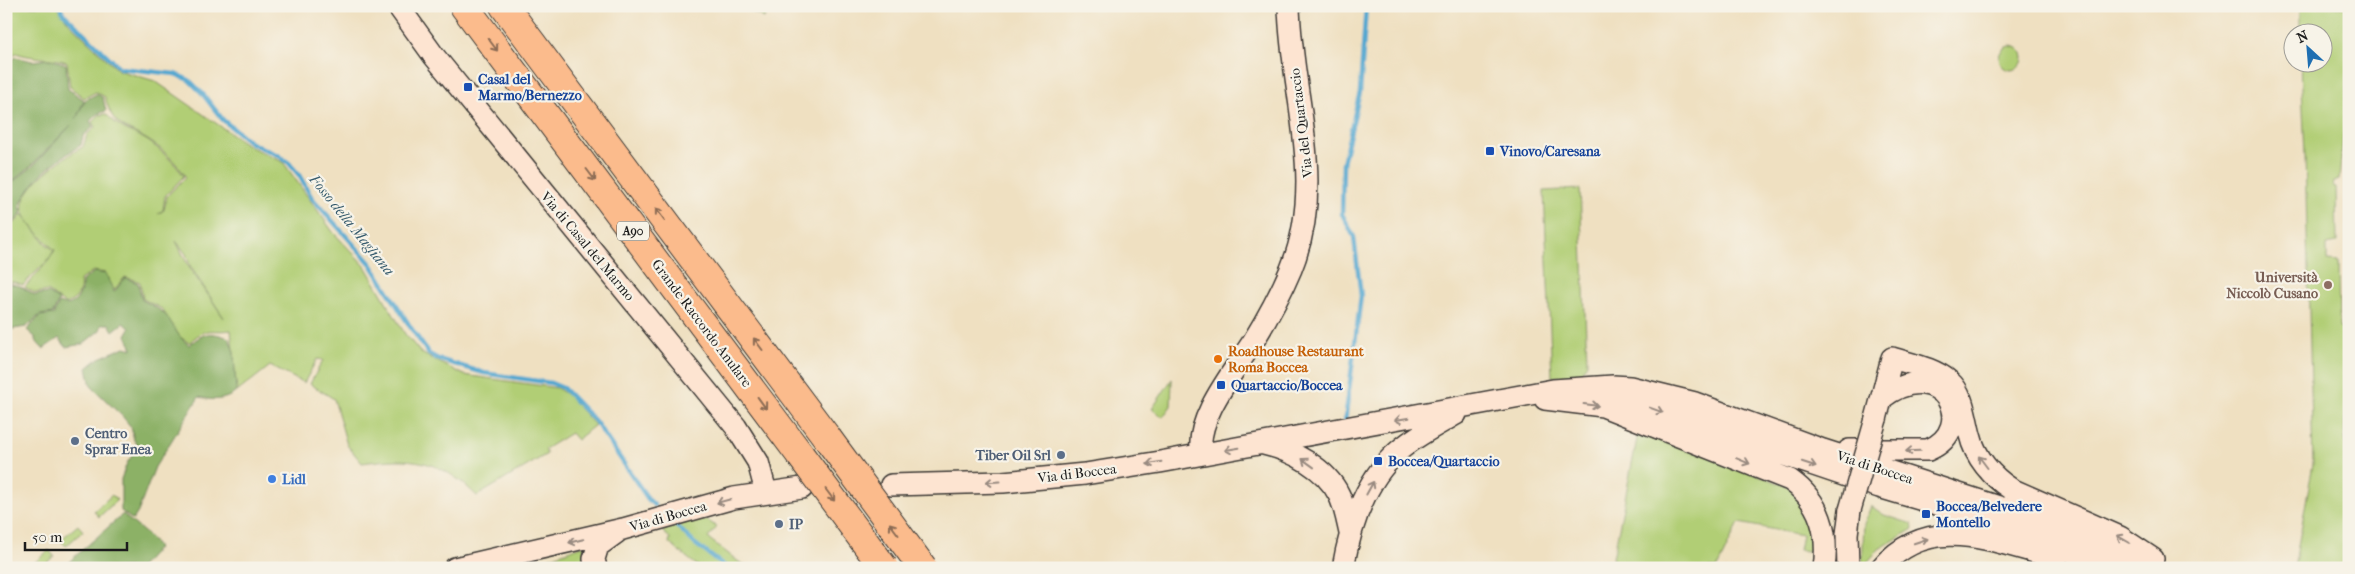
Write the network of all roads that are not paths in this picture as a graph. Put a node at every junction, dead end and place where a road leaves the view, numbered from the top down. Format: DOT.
graph roads {
  1 [pos="398,6"];
  2 [pos="464,6"];
  3 [pos="504,6"];
  4 [pos="1288,6"];
  5 [pos="1594,387"];
  6 [pos="1526,395"];
  7 [pos="1882,398"];
  8 [pos="1467,407"];
  9 [pos="1262,444"];
  10 [pos="1823,450"];
  11 [pos="1202,454"];
  12 [pos="891,485"];
  13 [pos="802,488"];
  14 [pos="766,492"];
  15 [pos="623,530"];
  16 [pos="1350,532"];
  17 [pos="455,568"];
  18 [pos="596,568"];
  19 [pos="884,568"];
  20 [pos="923,568"];
  21 [pos="1343,568"];
  22 [pos="1824,568"];
  23 [pos="1848,568"];
  24 [pos="1881,568"];
  25 [pos="2107,568"];
  26 [pos="2151,568"];
  27 [pos="2162,568"];
  1 -- 14 [label="main road, Via di Casal del Marmo"];
  2 -- 19 [label="highway, Grande Raccordo Anulare / A90, one-way, bridge"];
  20 -- 3 [label="highway, A90, one-way, bridge"];
  4 -- 11 [label="main road, Via del Quartaccio"];
  5 -- 6 [label="main road, Via di Boccea"];
  5 -- 10 [label="main road, Via di Boccea"];
  5 -- 25 [label="main road, Via di Boccea, one-way"];
  6 -- 8 [label="main road, Via di Boccea"];
  6 -- 22 [label="main road, one-way"];
  7 -- 10 [label="main road, one-way"];
  7 -- 23 [label="main road, bridge"];
  27 -- 7 [label="main road, one-way"];
  8 -- 9 [label="main road, Via di Boccea, one-way"];
  16 -- 8 [label="main road, Via di Boccea, one-way"];
  9 -- 11 [label="main road, Via di Boccea, one-way"];
  16 -- 9 [label="main road, Via di Boccea, one-way"];
  10 -- 26 [label="main road, Via di Boccea"];
  11 -- 12 [label="main road, Via di Boccea, one-way"];
  13 -- 14 [label="main road, Via di Boccea"];
  14 -- 15 [label="main road, Via di Boccea, one-way"];
  15 -- 17 [label="main road, Via di Boccea, one-way"];
  15 -- 18 [label="main road, Via di Boccea"];
  16 -- 21 [label="main road, Via di Boccea"];
  24 -- 25 [label="main road, one-way"];
}
